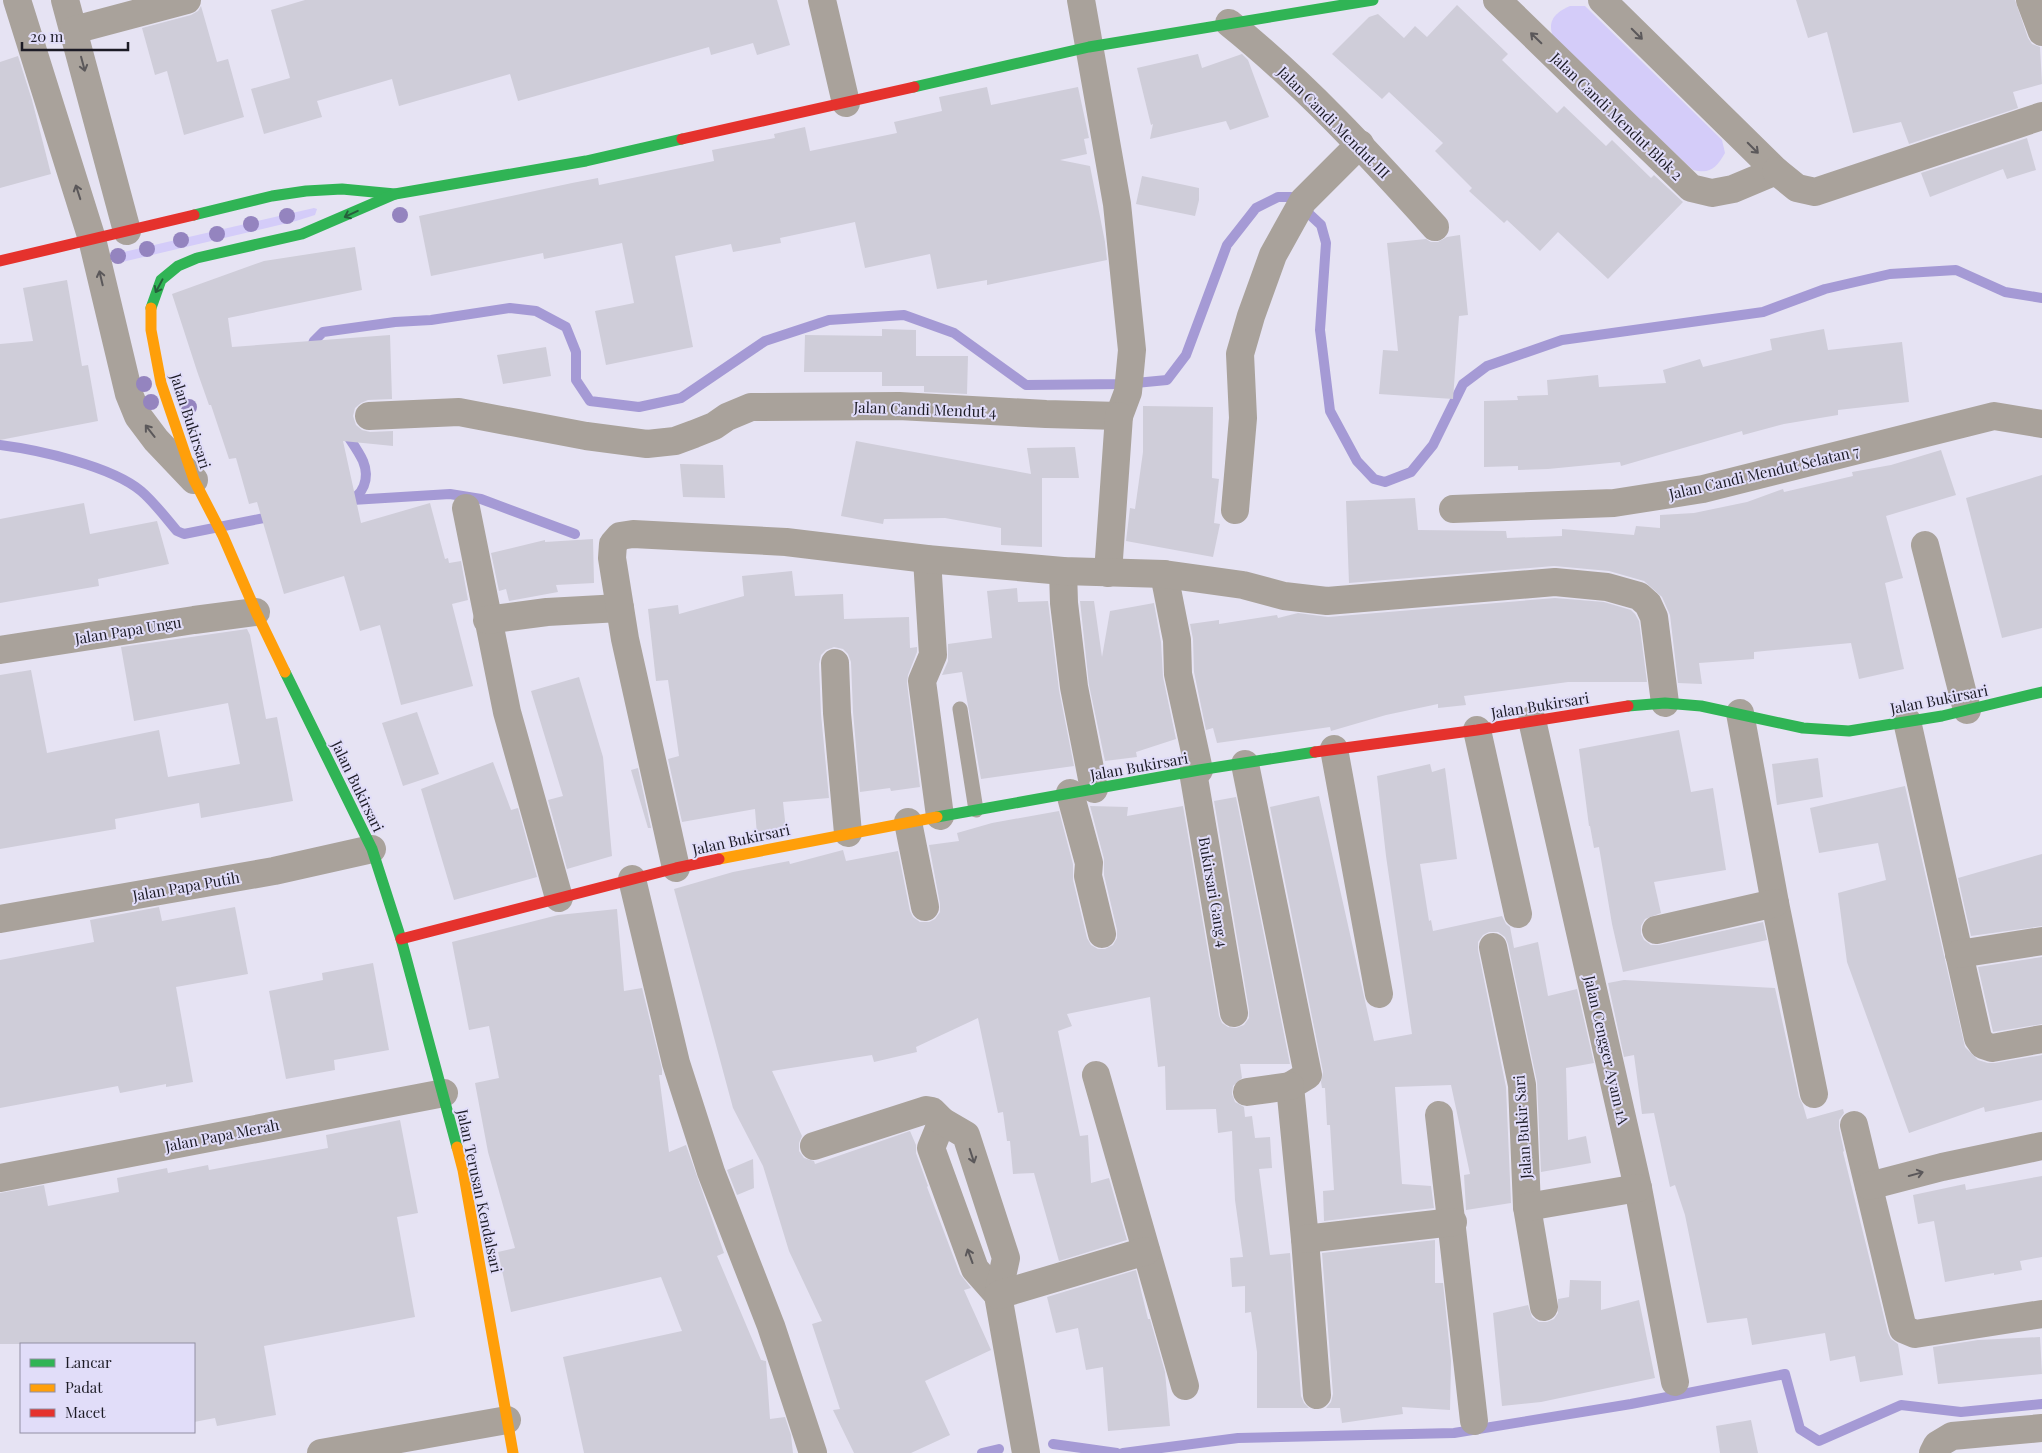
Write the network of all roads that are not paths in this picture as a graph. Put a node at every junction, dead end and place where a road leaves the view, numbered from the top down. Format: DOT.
graph roads {
  1 [pos="17,0"];
  2 [pos="65,0"];
  3 [pos="187,0"];
  4 [pos="822,0"];
  5 [pos="1081,0"];
  6 [pos="1373,0"];
  7 [pos="1497,0"];
  8 [pos="1602,0"];
  9 [pos="2030,0"];
  10 [pos="1326,3"];
  11 [pos="1229,23"];
  12 [pos="74,30"];
  13 [pos="2042,32"];
  14 [pos="1090,47"];
  15 [pos="846,103"];
  16 [pos="2042,116"];
  17 [pos="1360,144"];
  18 [pos="1776,171"];
  19 [pos="395,194"];
  20 [pos="1435,227"];
  21 [pos="127,231"];
  22 [pos="92,239"];
  23 [pos="0,261"];
  24 [pos="1123,404"];
  25 [pos="369,416"];
  26 [pos="2042,424"];
  27 [pos="194,480"];
  28 [pos="466,508"];
  29 [pos="1452,509"];
  30 [pos="1235,510"];
  31 [pos="1925,545"];
  32 [pos="927,558"];
  33 [pos="1063,571"];
  34 [pos="1108,573"];
  35 [pos="1164,574"];
  36 [pos="620,608"];
  37 [pos="256,612"];
  38 [pos="487,620"];
  39 [pos="0,650"];
  40 [pos="835,663"];
  41 [pos="2042,692"];
  42 [pos="1665,703"];
  43 [pos="960,709"];
  44 [pos="1967,710"];
  45 [pos="1740,713"];
  46 [pos="1532,720"];
  47 [pos="1907,721"];
  48 [pos="1477,730"];
  49 [pos="1334,749"];
  50 [pos="1245,764"];
  51 [pos="1196,771"];
  52 [pos="1082,791"];
  53 [pos="976,810"];
  54 [pos="940,816"];
  55 [pos="908,822"];
  56 [pos="848,833"];
  57 [pos="372,848"];
  58 [pos="676,868"];
  59 [pos="632,879"];
  60 [pos="559,898"];
  61 [pos="1775,903"];
  62 [pos="925,907"];
  63 [pos="1518,914"];
  64 [pos="0,919"];
  65 [pos="1656,930"];
  66 [pos="1102,934"];
  67 [pos="401,939"];
  68 [pos="2042,941"];
  69 [pos="1493,947"];
  70 [pos="1959,954"];
  71 [pos="1379,994"];
  72 [pos="1234,1013"];
  73 [pos="2042,1039"];
  74 [pos="1096,1075"];
  75 [pos="1290,1086"];
  76 [pos="1247,1092"];
  77 [pos="444,1093"];
  78 [pos="1814,1094"];
  79 [pos="1439,1115"];
  80 [pos="942,1121"];
  81 [pos="1854,1125"];
  82 [pos="814,1146"];
  83 [pos="2042,1146"];
  84 [pos="0,1178"];
  85 [pos="1869,1186"];
  86 [pos="1638,1188"];
  87 [pos="1527,1207"];
  88 [pos="1453,1222"];
  89 [pos="1305,1239"];
  90 [pos="1146,1251"];
  91 [pos="998,1295"];
  92 [pos="1544,1307"];
  93 [pos="2042,1314"];
  94 [pos="1675,1382"];
  95 [pos="1185,1386"];
  96 [pos="1318,1394"];
  97 [pos="507,1420"];
  98 [pos="1474,1421"];
  99 [pos="2042,1428"];
  100 [pos="321,1453"];
  101 [pos="513,1453"];
  102 [pos="813,1453"];
  103 [pos="1026,1453"];
  104 [pos="1933,1453"];
  22 -- 1 [label="street, one-way"];
  2 -- 12 [label="street"];
  3 -- 12 [label="street"];
  4 -- 15 [label="street"];
  5 -- 14 [label="street"];
  6 -- 10 [label="street"];
  18 -- 7 [label="street, Jalan Candi Mendut Blok 2, one-way"];
  8 -- 18 [label="street, one-way"];
  9 -- 13 [label="street"];
  10 -- 11 [label="street"];
  11 -- 14 [label="street"];
  11 -- 17 [label="street, Jalan Candi Mendut III"];
  12 -- 21 [label="street, one-way"];
  14 -- 15 [label="street"];
  14 -- 24 [label="street"];
  15 -- 19 [label="street"];
  16 -- 18 [label="street"];
  17 -- 20 [label="street, Jalan Candi Mendut III"];
  17 -- 30 [label="street"];
  19 -- 21 [label="street"];
  19 -- 27 [label="street, Jalan Bukirsari, one-way"];
  21 -- 22 [label="street"];
  22 -- 23 [label="street"];
  27 -- 22 [label="street, one-way"];
  24 -- 25 [label="street, Jalan Candi Mendut 4"];
  24 -- 34 [label="street"];
  26 -- 29 [label="street, Jalan Candi Mendut Selatan 7"];
  27 -- 37 [label="street, Jalan Bukirsari"];
  28 -- 38 [label="street"];
  31 -- 44 [label="street"];
  32 -- 33 [label="street"];
  32 -- 36 [label="street"];
  32 -- 54 [label="street"];
  33 -- 34 [label="street"];
  33 -- 52 [label="street"];
  34 -- 35 [label="street"];
  35 -- 42 [label="street"];
  35 -- 51 [label="street, Bukirsari Gang 4"];
  36 -- 38 [label="street"];
  36 -- 58 [label="street"];
  37 -- 39 [label="street, Jalan Papa Ungu"];
  37 -- 57 [label="street, Jalan Bukirsari"];
  38 -- 60 [label="street"];
  40 -- 56 [label="street"];
  41 -- 44 [label="street, Jalan Bukirsari"];
  42 -- 45 [label="street, Jalan Bukirsari"];
  42 -- 46 [label="street, Jalan Bukirsari"];
  43 -- 53 [label="lane"];
  44 -- 47 [label="street, Jalan Bukirsari"];
  45 -- 47 [label="street, Jalan Bukirsari"];
  45 -- 61 [label="street"];
  46 -- 48 [label="street, Jalan Bukirsari"];
  46 -- 86 [label="street, Jalan Cengger Ayam 1A"];
  47 -- 70 [label="street"];
  48 -- 49 [label="street, Jalan Bukirsari"];
  48 -- 63 [label="street"];
  49 -- 50 [label="street, Jalan Bukirsari"];
  49 -- 71 [label="street"];
  50 -- 51 [label="street, Jalan Bukirsari"];
  50 -- 75 [label="street"];
  51 -- 52 [label="street, Jalan Bukirsari"];
  51 -- 72 [label="street, Bukirsari Gang 4"];
  52 -- 53 [label="street, Jalan Bukirsari"];
  52 -- 66 [label="street"];
  53 -- 54 [label="street, Jalan Bukirsari"];
  54 -- 55 [label="street, Jalan Bukirsari"];
  55 -- 56 [label="street, Jalan Bukirsari"];
  55 -- 62 [label="street"];
  56 -- 58 [label="street, Jalan Bukirsari"];
  57 -- 64 [label="street, Jalan Papa Putih"];
  57 -- 67 [label="street, Jalan Bukirsari"];
  58 -- 59 [label="street, Jalan Bukirsari"];
  59 -- 60 [label="street, Jalan Bukirsari"];
  59 -- 102 [label="street"];
  60 -- 67 [label="street, Jalan Bukirsari"];
  61 -- 65 [label="street"];
  61 -- 78 [label="street"];
  67 -- 77 [label="street, Jalan Terusan Kendalsari"];
  68 -- 70 [label="street"];
  69 -- 87 [label="street, Jalan Bukir Sari"];
  70 -- 73 [label="street"];
  74 -- 90 [label="street"];
  75 -- 76 [label="street"];
  75 -- 89 [label="street"];
  77 -- 84 [label="street, Jalan Papa Merah"];
  77 -- 97 [label="street, Jalan Terusan Kendalsari"];
  79 -- 88 [label="street"];
  80 -- 82 [label="street"];
  91 -- 80 [label="street, one-way"];
  80 -- 91 [label="street, one-way"];
  81 -- 85 [label="street"];
  85 -- 83 [label="street, one-way"];
  85 -- 93 [label="street"];
  86 -- 87 [label="street"];
  86 -- 94 [label="street, Jalan Cengger Ayam 1A"];
  87 -- 92 [label="street, Jalan Bukir Sari"];
  88 -- 89 [label="street"];
  88 -- 98 [label="street"];
  89 -- 96 [label="street"];
  90 -- 91 [label="street"];
  90 -- 95 [label="street"];
  91 -- 103 [label="street"];
  97 -- 100 [label="street"];
  97 -- 101 [label="street, Jalan Terusan Kendalsari"];
  99 -- 104 [label="street"];
}
